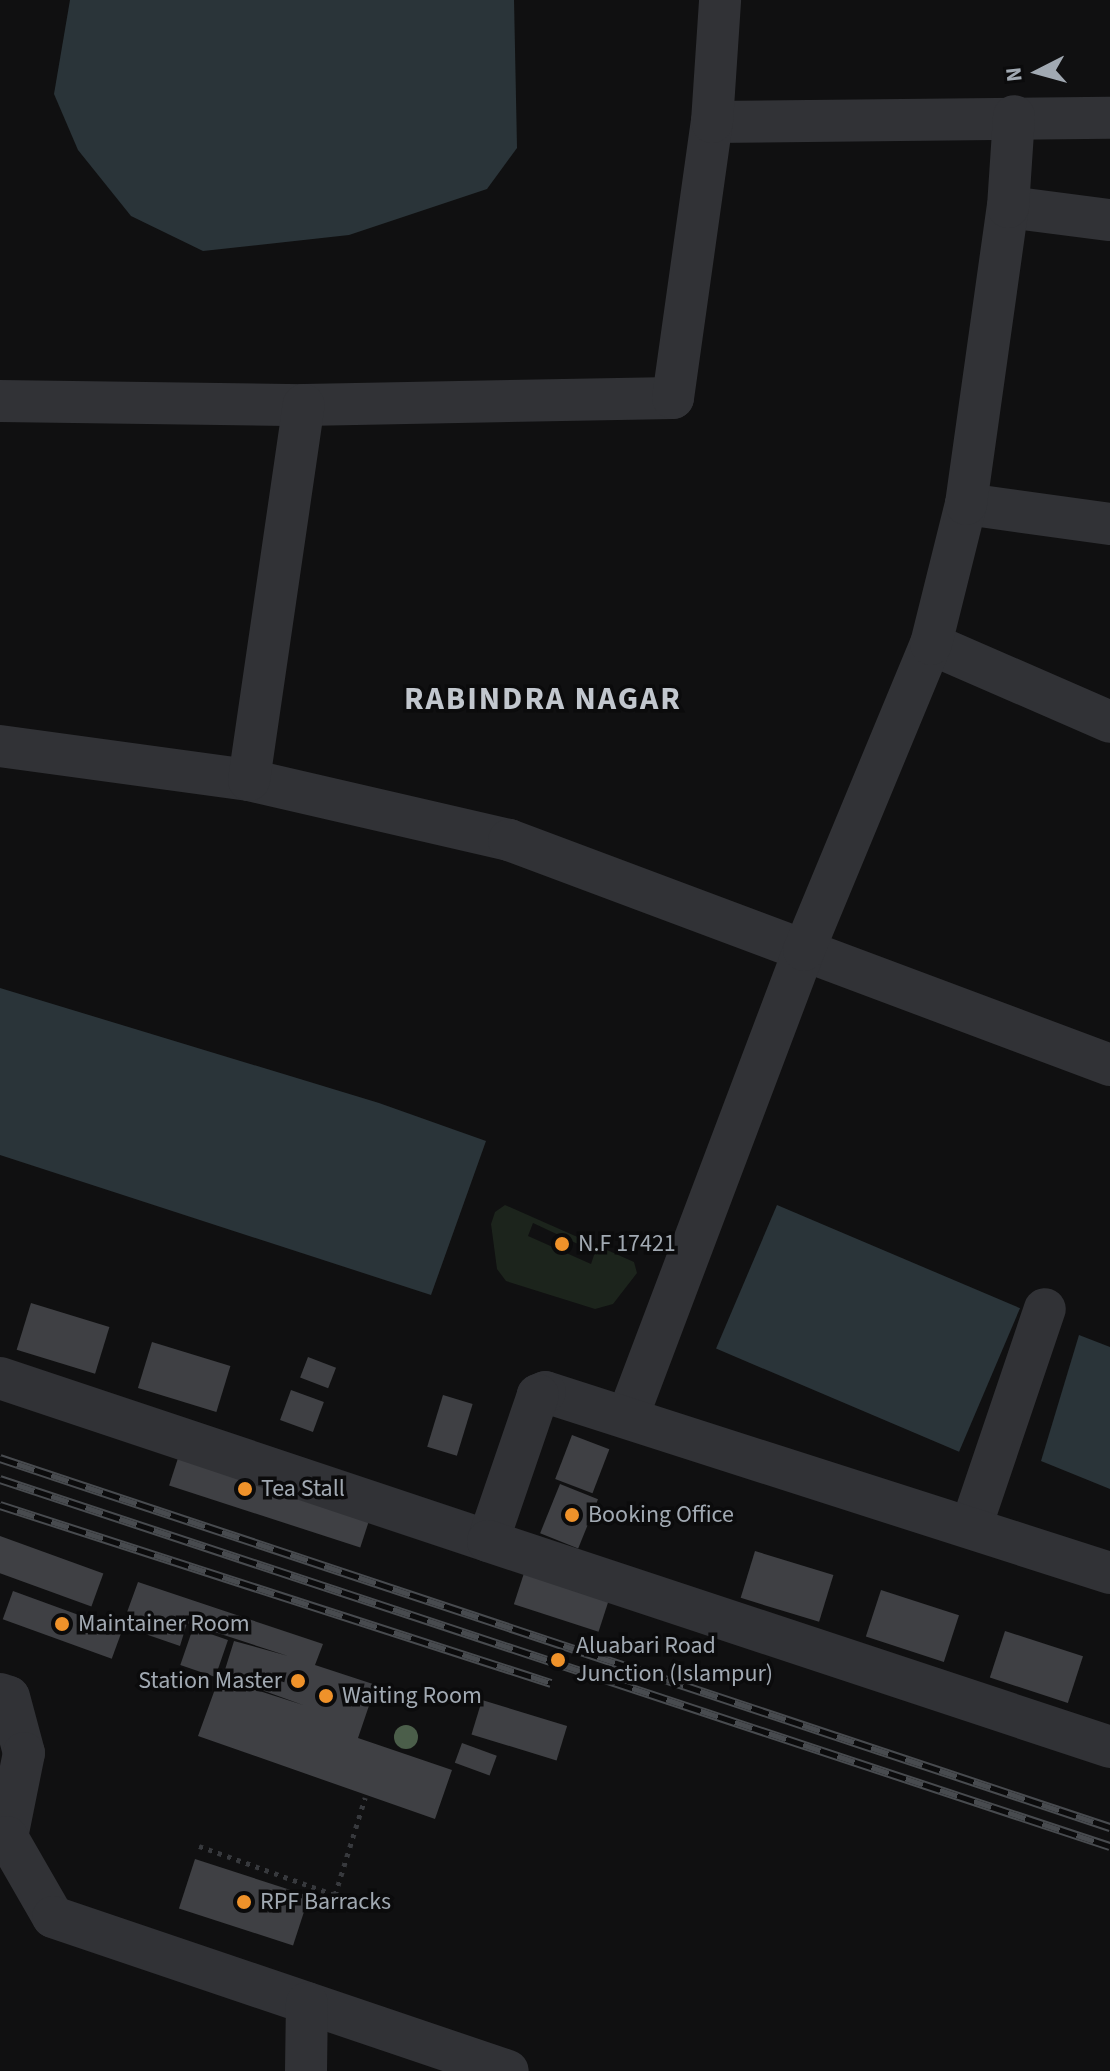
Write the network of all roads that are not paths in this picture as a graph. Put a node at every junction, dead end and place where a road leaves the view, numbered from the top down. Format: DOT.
graph roads {
  1 [pos="720,0"];
  2 [pos="1014,116"];
  3 [pos="1110,118"];
  4 [pos="712,122"];
  5 [pos="1008,207"];
  6 [pos="1110,220"];
  7 [pos="0,401"];
  8 [pos="304,405"];
  9 [pos="966,504"];
  10 [pos="1110,524"];
  11 [pos="931,644"];
  12 [pos="1110,722"];
  13 [pos="0,746"];
  14 [pos="249,780"];
  15 [pos="804,950"];
  16 [pos="1110,1065"];
  17 [pos="1045,1309"];
  18 [pos="0,1378"];
  19 [pos="628,1416"];
  20 [pos="971,1527"];
  21 [pos="488,1541"];
  22 [pos="1110,1573"];
  23 [pos="0,1694"];
  24 [pos="1110,1747"];
  25 [pos="307,2003"];
  26 [pos="306,2071"];
  27 [pos="508,2071"];
  1 -- 4 [label="street"];
  2 -- 3 [label="street"];
  2 -- 4 [label="street"];
  2 -- 5 [label="street"];
  4 -- 8 [label="street"];
  5 -- 6 [label="street"];
  5 -- 9 [label="street"];
  7 -- 8 [label="street"];
  8 -- 14 [label="street"];
  9 -- 10 [label="street"];
  9 -- 11 [label="street"];
  11 -- 12 [label="street"];
  11 -- 15 [label="street"];
  13 -- 14 [label="street"];
  14 -- 15 [label="street"];
  15 -- 16 [label="street"];
  15 -- 19 [label="street"];
  17 -- 20 [label="street"];
  18 -- 21 [label="street"];
  19 -- 20 [label="street"];
  19 -- 21 [label="street"];
  20 -- 22 [label="street"];
  21 -- 24 [label="street"];
  23 -- 25 [label="street"];
  25 -- 26 [label="street"];
  25 -- 27 [label="street"];
}
